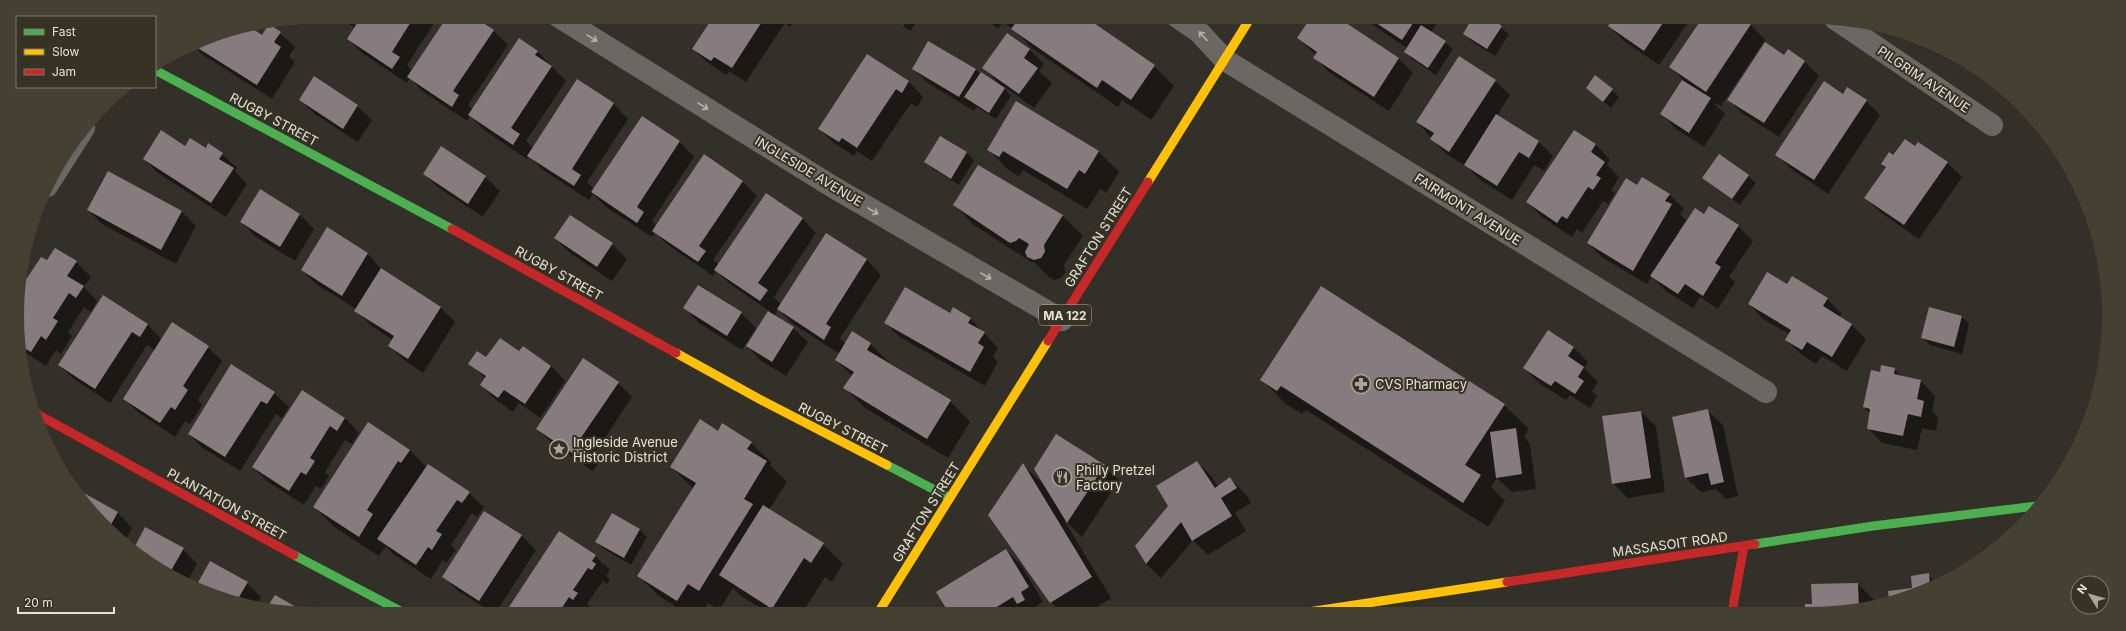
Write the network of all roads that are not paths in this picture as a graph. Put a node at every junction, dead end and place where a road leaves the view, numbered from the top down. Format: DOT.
graph roads {
  1 [pos="570,24"];
  2 [pos="1187,24"];
  3 [pos="1247,24"];
  4 [pos="1844,26"];
  5 [pos="1225,60"];
  6 [pos="157,71"];
  7 [pos="1992,125"];
  8 [pos="1062,320"];
  9 [pos="1766,392"];
  10 [pos="42,417"];
  11 [pos="950,498"];
  12 [pos="2031,507"];
  13 [pos="1744,546"];
  14 [pos="393,607"];
  15 [pos="882,607"];
  16 [pos="1341,607"];
  17 [pos="1733,607"];
  1 -- 8 [label="street, INGLESIDE AVENUE, one-way"];
  5 -- 2 [label="street, FAIRMONT AVENUE, one-way"];
  3 -- 5 [label="main road, GRAFTON STREET / MA 122"];
  4 -- 7 [label="street, PILGRIM AVENUE"];
  5 -- 8 [label="main road, GRAFTON STREET / MA 122"];
  5 -- 9 [label="street, FAIRMONT AVENUE"];
  6 -- 11 [label="main road, RUGBY STREET"];
  8 -- 11 [label="main road, GRAFTON STREET / MA 122"];
  10 -- 14 [label="main road, PLANTATION STREET"];
  11 -- 15 [label="main road, GRAFTON STREET / MA 122"];
  12 -- 13 [label="main road, MASSASOIT ROAD"];
  13 -- 16 [label="main road, MASSASOIT ROAD"];
  13 -- 17 [label="main road"];
}
